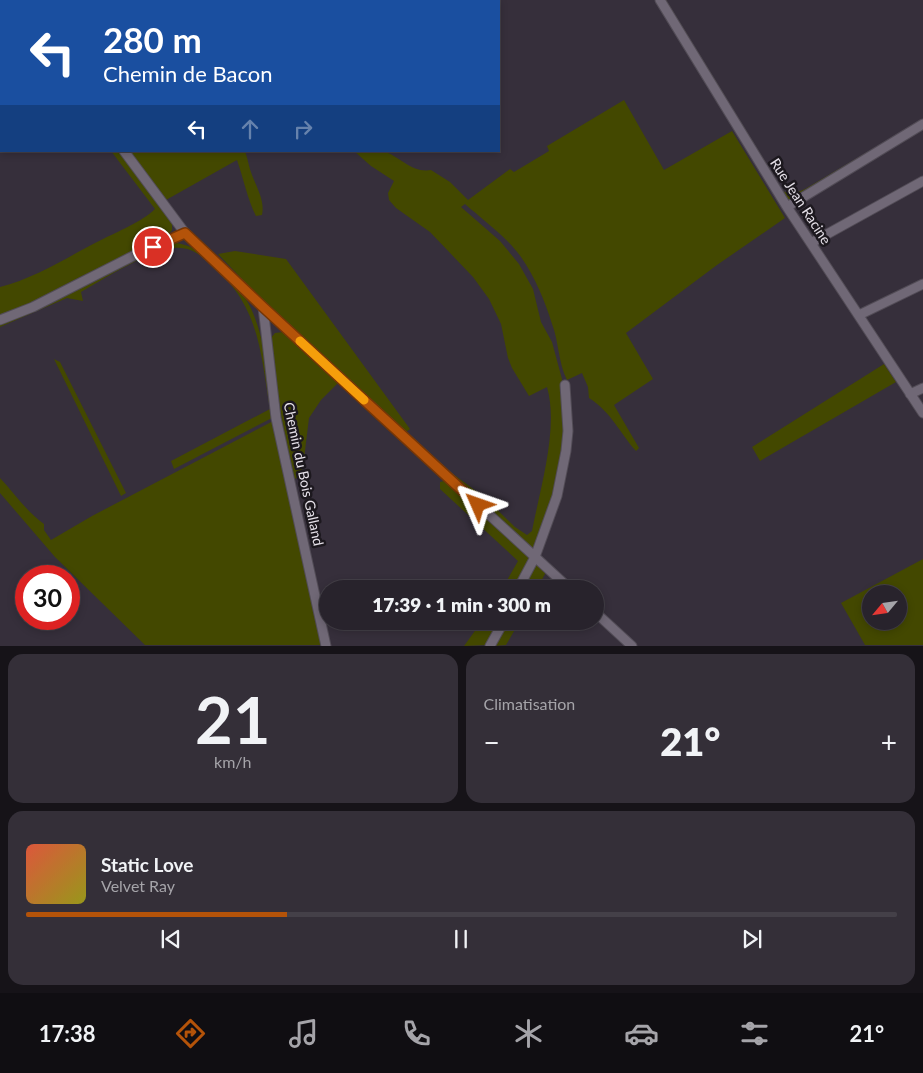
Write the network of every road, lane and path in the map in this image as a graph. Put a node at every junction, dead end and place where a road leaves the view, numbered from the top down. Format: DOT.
graph roads {
  1 [pos="660,0"];
  2 [pos="923,124"];
  3 [pos="125,152"];
  4 [pos="923,181"];
  5 [pos="788,207"];
  6 [pos="185,233"];
  7 [pos="811,243"];
  8 [pos="923,284"];
  9 [pos="263,307"];
  10 [pos="859,315"];
  11 [pos="0,320"];
  12 [pos="565,385"];
  13 [pos="923,388"];
  14 [pos="910,394"];
  15 [pos="923,413"];
  16 [pos="535,557"];
  17 [pos="523,580"];
  18 [pos="560,580"];
  19 [pos="604,620"];
  20 [pos="499,630"];
  21 [pos="326,646"];
  22 [pos="490,646"];
  23 [pos="632,646"];
  1 -- 5 [label="street, Rue Jean Racine"];
  2 -- 5 [label="street"];
  3 -- 6 [label="street"];
  4 -- 7 [label="street"];
  5 -- 7 [label="street, Rue Jean Racine"];
  6 -- 9 [label="street"];
  6 -- 11 [label="street"];
  7 -- 10 [label="street, Rue Jean Racine"];
  8 -- 10 [label="street"];
  9 -- 16 [label="street"];
  9 -- 21 [label="street, Chemin du Bois Galland"];
  10 -- 14 [label="street, Rue Jean Racine"];
  12 -- 16 [label="street"];
  13 -- 14 [label="street"];
  14 -- 15 [label="street, Rue Jean Racine"];
  16 -- 17 [label="street"];
  16 -- 18 [label="street"];
  19 -- 23 [label="street"];
  20 -- 22 [label="street"];
}
